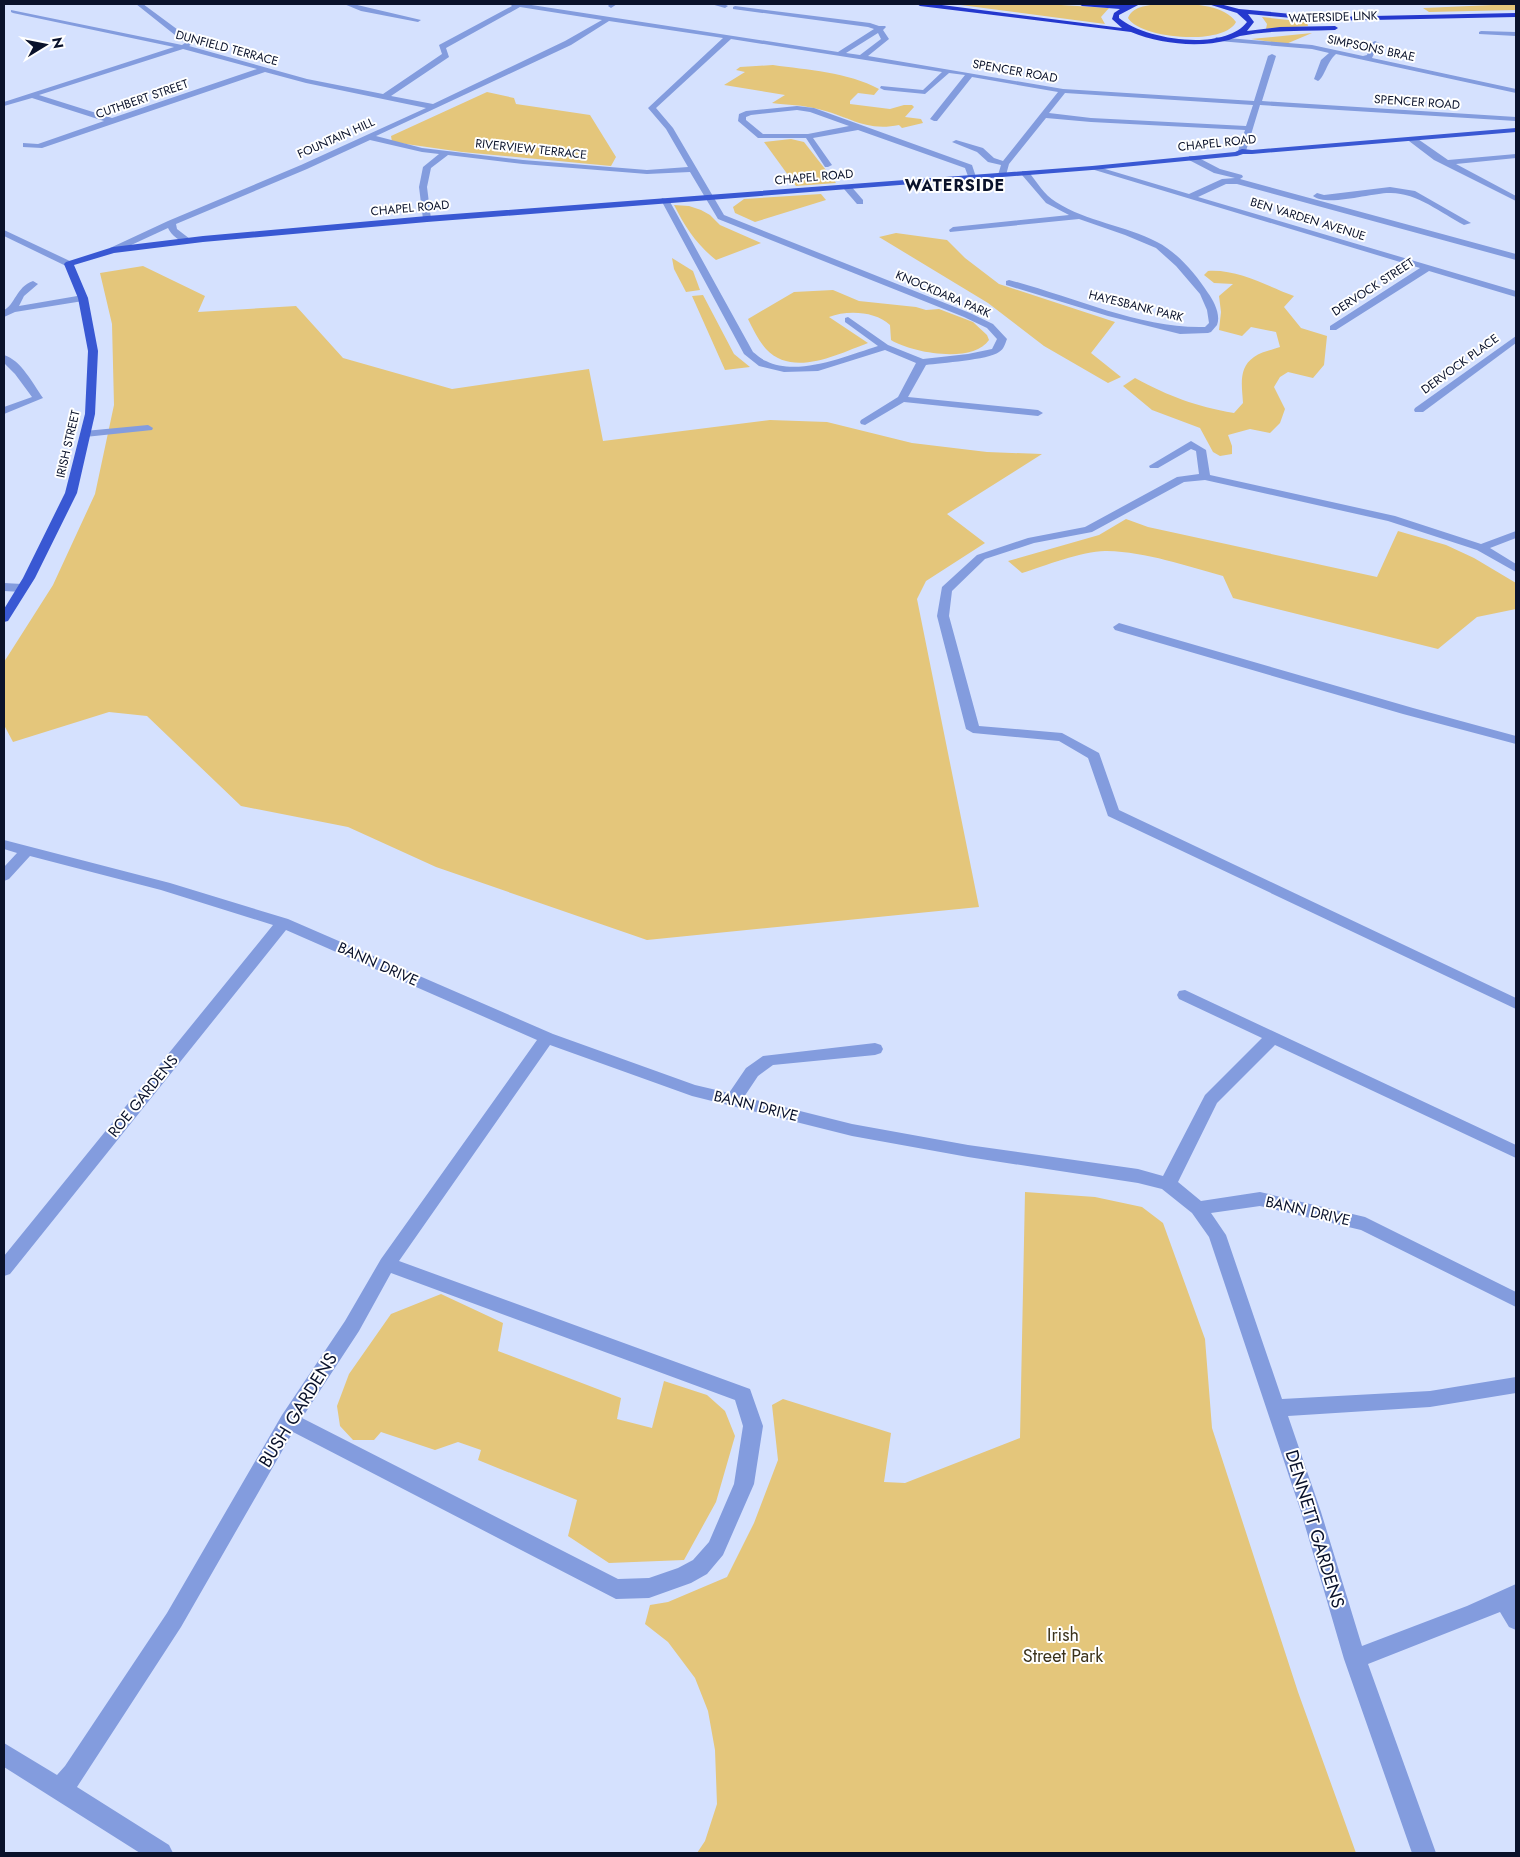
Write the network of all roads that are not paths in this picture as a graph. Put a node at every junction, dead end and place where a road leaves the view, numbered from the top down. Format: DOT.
graph roads {
  1 [pos="139,4"];
  2 [pos="347,4"];
  3 [pos="516,4"];
  4 [pos="714,4"];
  5 [pos="920,4"];
  6 [pos="1082,4"];
  7 [pos="1137,4"];
  8 [pos="1211,4"];
  9 [pos="725,6"];
  10 [pos="1127,6"];
  11 [pos="736,8"];
  12 [pos="1238,10"];
  13 [pos="14,11"];
  14 [pos="1516,15"];
  15 [pos="418,20"];
  16 [pos="606,20"];
  17 [pos="1516,22"];
  18 [pos="1414,25"];
  19 [pos="1347,28"];
  20 [pos="882,30"];
  21 [pos="1129,31"];
  22 [pos="1481,33"];
  23 [pos="1241,34"];
  24 [pos="1516,34"];
  25 [pos="728,38"];
  26 [pos="1219,39"];
  27 [pos="1375,43"];
  28 [pos="183,47"];
  29 [pos="1335,52"];
  30 [pos="839,54"];
  31 [pos="850,56"];
  32 [pos="1272,56"];
  33 [pos="861,58"];
  34 [pos="1364,58"];
  35 [pos="265,70"];
  36 [pos="947,71"];
  37 [pos="970,74"];
  38 [pos="1318,79"];
  39 [pos="884,88"];
  40 [pos="1063,91"];
  41 [pos="1516,91"];
  42 [pos="31,95"];
  43 [pos="384,97"];
  44 [pos="1256,102"];
  45 [pos="4,104"];
  46 [pos="434,107"];
  47 [pos="1043,115"];
  48 [pos="934,118"];
  49 [pos="1516,119"];
  50 [pos="112,121"];
  51 [pos="860,127"];
  52 [pos="1248,128"];
  53 [pos="1516,130"];
  54 [pos="808,136"];
  55 [pos="370,137"];
  56 [pos="1412,139"];
  57 [pos="956,142"];
  58 [pos="26,145"];
  59 [pos="1242,151"];
  60 [pos="446,153"];
  61 [pos="1516,156"];
  62 [pos="1192,158"];
  63 [pos="1446,163"];
  64 [pos="1005,164"];
  65 [pos="828,165"];
  66 [pos="1092,168"];
  67 [pos="691,169"];
  68 [pos="1025,173"];
  69 [pos="1002,175"];
  70 [pos="972,177"];
  71 [pos="847,187"];
  72 [pos="709,198"];
  73 [pos="1190,198"];
  74 [pos="1516,199"];
  75 [pos="664,200"];
  76 [pos="860,202"];
  77 [pos="1078,217"];
  78 [pos="427,219"];
  79 [pos="171,223"];
  80 [pos="1467,223"];
  81 [pos="953,230"];
  82 [pos="4,233"];
  83 [pos="187,241"];
  84 [pos="113,250"];
  85 [pos="1516,257"];
  86 [pos="69,264"];
  87 [pos="1427,268"];
  88 [pos="1009,283"];
  89 [pos="33,284"];
  90 [pos="1516,294"];
  91 [pos="83,298"];
  92 [pos="8,312"];
  93 [pos="848,320"];
  94 [pos="1333,328"];
  95 [pos="1516,339"];
  96 [pos="884,347"];
  97 [pos="4,358"];
  98 [pos="922,362"];
  99 [pos="902,399"];
  100 [pos="1419,410"];
  101 [pos="4,411"];
  102 [pos="1038,413"];
  103 [pos="865,422"];
  104 [pos="148,428"];
  105 [pos="85,434"];
  106 [pos="1154,466"];
  107 [pos="1205,477"];
  108 [pos="1516,534"];
  109 [pos="1482,548"];
  110 [pos="1516,569"];
  111 [pos="4,587"];
  112 [pos="22,588"];
  113 [pos="4,618"];
  114 [pos="1119,627"];
  115 [pos="1516,740"];
  116 [pos="4,845"];
  117 [pos="27,850"];
  118 [pos="4,876"];
  119 [pos="283,923"];
  120 [pos="1185,995"];
  121 [pos="1516,1004"];
  122 [pos="1273,1037"];
  123 [pos="547,1038"];
  124 [pos="875,1049"];
  125 [pos="734,1100"];
  126 [pos="1516,1152"];
  127 [pos="1168,1184"];
  128 [pos="1198,1208"];
  129 [pos="387,1264"];
  130 [pos="4,1269"];
  131 [pos="1516,1300"];
  132 [pos="1516,1385"];
  133 [pos="1276,1408"];
  134 [pos="289,1420"];
  135 [pos="1510,1597"];
  136 [pos="1516,1620"];
  137 [pos="1355,1658"];
  138 [pos="4,1754"];
  139 [pos="60,1789"];
  140 [pos="162,1853"];
  141 [pos="1424,1853"];
  1 -- 28 [label="street"];
  2 -- 15 [label="street"];
  3 -- 16 [label="street, SPENCER ROAD"];
  3 -- 43 [label="street"];
  4 -- 9 [label="street"];
  5 -- 21 [label="highway, WATERSIDE LINK"];
  6 -- 10 [label="highway"];
  7 -- 10 [label="highway"];
  8 -- 12 [label="highway, WATERSIDE LINK"];
  10 -- 21 [label="highway"];
  11 -- 20 [label="street"];
  12 -- 14 [label="highway, WATERSIDE LINK"];
  12 -- 23 [label="highway"];
  13 -- 28 [label="street, DUNFIELD TERRACE"];
  16 -- 25 [label="street, SPENCER ROAD"];
  16 -- 46 [label="street, FOUNTAIN HILL"];
  17 -- 18 [label="highway"];
  19 -- 23 [label="highway, WATERSIDE LINK"];
  20 -- 30 [label="street"];
  20 -- 31 [label="street"];
  20 -- 33 [label="street"];
  21 -- 26 [label="highway, WATERSIDE LINK"];
  22 -- 24 [label="street"];
  23 -- 26 [label="highway, WATERSIDE LINK"];
  25 -- 30 [label="street, SPENCER ROAD"];
  25 -- 67 [label="street"];
  26 -- 29 [label="street, SIMPSONS BRAE"];
  27 -- 34 [label="street"];
  28 -- 35 [label="street, DUNFIELD TERRACE"];
  28 -- 42 [label="street"];
  29 -- 34 [label="street, SIMPSONS BRAE"];
  29 -- 38 [label="street"];
  30 -- 31 [label="street, SPENCER ROAD"];
  31 -- 33 [label="street, SPENCER ROAD"];
  32 -- 44 [label="street"];
  33 -- 36 [label="street, SPENCER ROAD"];
  34 -- 41 [label="street, SIMPSONS BRAE"];
  35 -- 43 [label="street, DUNFIELD TERRACE"];
  35 -- 50 [label="street, CUTHBERT STREET"];
  36 -- 37 [label="street, SPENCER ROAD"];
  36 -- 39 [label="street"];
  37 -- 40 [label="street, SPENCER ROAD"];
  37 -- 48 [label="street"];
  40 -- 44 [label="street, SPENCER ROAD"];
  40 -- 47 [label="street"];
  42 -- 45 [label="street"];
  42 -- 50 [label="street"];
  43 -- 46 [label="street, DUNFIELD TERRACE"];
  44 -- 49 [label="street, SPENCER ROAD"];
  44 -- 52 [label="street"];
  46 -- 55 [label="street, FOUNTAIN HILL"];
  47 -- 52 [label="street"];
  47 -- 64 [label="street"];
  50 -- 58 [label="street, CUTHBERT STREET"];
  51 -- 54 [label="street"];
  51 -- 54 [label="street"];
  51 -- 70 [label="street"];
  52 -- 59 [label="street"];
  53 -- 56 [label="main road, CHAPEL ROAD"];
  54 -- 65 [label="street"];
  55 -- 60 [label="street, RIVERVIEW TERRACE"];
  55 -- 79 [label="street, FOUNTAIN HILL"];
  56 -- 59 [label="main road, CHAPEL ROAD"];
  56 -- 63 [label="street"];
  57 -- 64 [label="street"];
  59 -- 62 [label="main road, CHAPEL ROAD"];
  60 -- 67 [label="street, RIVERVIEW TERRACE"];
  60 -- 78 [label="street"];
  61 -- 63 [label="street"];
  62 -- 66 [label="main road, CHAPEL ROAD"];
  62 -- 80 [label="street"];
  63 -- 74 [label="street"];
  64 -- 69 [label="street"];
  66 -- 68 [label="main road, CHAPEL ROAD"];
  66 -- 73 [label="street, BEN VARDEN AVENUE"];
  67 -- 72 [label="street"];
  68 -- 69 [label="main road, CHAPEL ROAD"];
  68 -- 77 [label="street, HAYESBANK PARK"];
  69 -- 70 [label="main road, CHAPEL ROAD"];
  70 -- 71 [label="main road, CHAPEL ROAD"];
  71 -- 72 [label="main road, CHAPEL ROAD"];
  71 -- 76 [label="street"];
  72 -- 75 [label="main road, CHAPEL ROAD"];
  72 -- 98 [label="street, KNOCKDARA PARK"];
  73 -- 85 [label="street"];
  73 -- 87 [label="street, BEN VARDEN AVENUE"];
  75 -- 78 [label="main road, CHAPEL ROAD"];
  75 -- 96 [label="street"];
  77 -- 81 [label="street"];
  77 -- 88 [label="street, HAYESBANK PARK"];
  78 -- 83 [label="main road, CHAPEL ROAD"];
  79 -- 83 [label="street"];
  79 -- 84 [label="street, FOUNTAIN HILL"];
  82 -- 86 [label="street"];
  83 -- 84 [label="main road, CHAPEL ROAD"];
  84 -- 86 [label="main road, FOUNTAIN HILL"];
  86 -- 91 [label="main road, IRISH STREET"];
  87 -- 90 [label="street, BEN VARDEN AVENUE"];
  87 -- 94 [label="street, DERVOCK STREET"];
  89 -- 92 [label="street"];
  91 -- 92 [label="street"];
  91 -- 105 [label="main road, IRISH STREET"];
  93 -- 96 [label="street, KNOCKDARA PARK"];
  95 -- 100 [label="street, DERVOCK PLACE"];
  96 -- 98 [label="street, KNOCKDARA PARK"];
  97 -- 101 [label="street"];
  98 -- 99 [label="street"];
  99 -- 102 [label="street"];
  99 -- 103 [label="street"];
  104 -- 105 [label="street"];
  105 -- 112 [label="main road, IRISH STREET"];
  106 -- 107 [label="street"];
  107 -- 109 [label="street"];
  107 -- 121 [label="street"];
  108 -- 109 [label="street"];
  109 -- 110 [label="street"];
  111 -- 112 [label="street"];
  112 -- 113 [label="main road, IRISH STREET"];
  114 -- 115 [label="street"];
  116 -- 117 [label="street, BANN DRIVE"];
  117 -- 118 [label="street"];
  117 -- 119 [label="street, BANN DRIVE"];
  119 -- 123 [label="street, BANN DRIVE"];
  119 -- 130 [label="street, ROE GARDENS"];
  120 -- 122 [label="street"];
  122 -- 126 [label="street"];
  122 -- 127 [label="street"];
  123 -- 125 [label="street, BANN DRIVE"];
  123 -- 129 [label="street, BUSH GARDENS"];
  124 -- 125 [label="street"];
  125 -- 127 [label="street, BANN DRIVE"];
  127 -- 128 [label="street, BANN DRIVE"];
  128 -- 131 [label="street, BANN DRIVE"];
  128 -- 133 [label="street, DENNETT GARDENS"];
  129 -- 134 [label="street, BUSH GARDENS"];
  129 -- 134 [label="street"];
  132 -- 133 [label="street"];
  133 -- 137 [label="street, DENNETT GARDENS"];
  134 -- 139 [label="street, BUSH GARDENS"];
  135 -- 136 [label="street"];
  135 -- 137 [label="street"];
  137 -- 141 [label="street, DENNETT GARDENS"];
  138 -- 139 [label="street"];
  139 -- 140 [label="street"];
}
